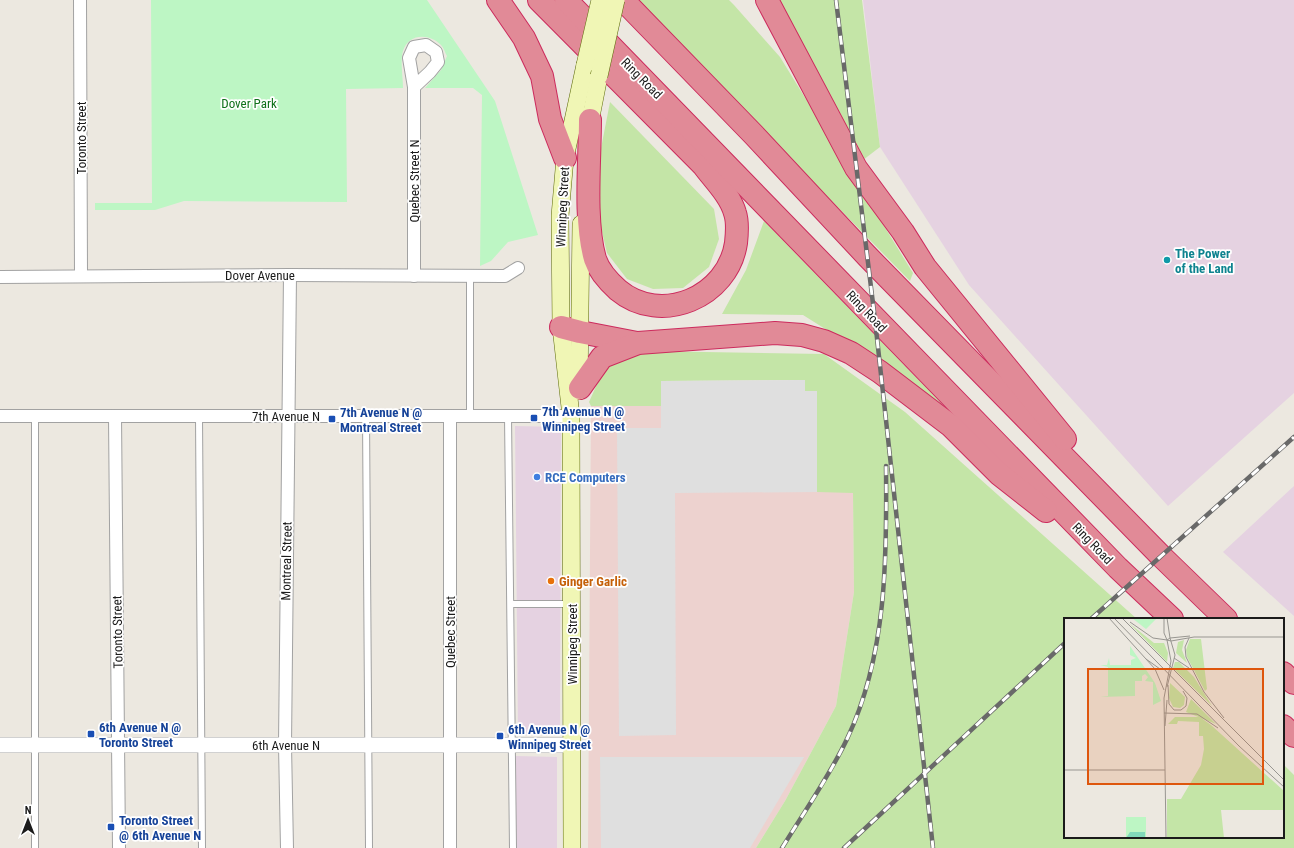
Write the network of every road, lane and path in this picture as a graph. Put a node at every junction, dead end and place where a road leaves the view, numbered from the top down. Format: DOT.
graph roads {
  1 [pos="80,0"];
  2 [pos="498,0"];
  3 [pos="539,0"];
  4 [pos="566,0"];
  5 [pos="600,0"];
  6 [pos="616,0"];
  7 [pos="623,0"];
  8 [pos="752,0"];
  9 [pos="767,0"];
  10 [pos="797,59"];
  11 [pos="414,87"];
  12 [pos="590,120"];
  13 [pos="565,158"];
  14 [pos="518,268"];
  15 [pos="290,275"];
  16 [pos="81,276"];
  17 [pos="414,276"];
  18 [pos="470,276"];
  19 [pos="0,277"];
  20 [pos="571,330"];
  21 [pos="638,343"];
  22 [pos="580,388"];
  23 [pos="0,416"];
  24 [pos="35,416"];
  25 [pos="115,416"];
  26 [pos="199,416"];
  27 [pos="288,416"];
  28 [pos="366,416"];
  29 [pos="450,416"];
  30 [pos="470,416"];
  31 [pos="508,416"];
  32 [pos="572,416"];
  33 [pos="1141,534"];
  34 [pos="1132,581"];
  35 [pos="511,604"];
  36 [pos="572,604"];
  37 [pos="1171,618"];
  38 [pos="1225,618"];
  39 [pos="1284,674"];
  40 [pos="1294,683"];
  41 [pos="1284,727"];
  42 [pos="1294,736"];
  43 [pos="0,745"];
  44 [pos="35,745"];
  45 [pos="119,745"];
  46 [pos="200,745"];
  47 [pos="284,745"];
  48 [pos="368,745"];
  49 [pos="451,745"];
  50 [pos="513,745"];
  51 [pos="572,745"];
  52 [pos="36,848"];
  53 [pos="119,848"];
  54 [pos="202,848"];
  55 [pos="287,848"];
  56 [pos="369,848"];
  57 [pos="450,848"];
  58 [pos="513,848"];
  59 [pos="572,848"];
  1 -- 16 [label="street, Toronto Street"];
  2 -- 13 [label="highway"];
  3 -- 12 [label="highway"];
  4 -- 34 [label="highway, Ring Road"];
  5 -- 13 [label="main road, Winnipeg Street, bridge"];
  6 -- 12 [label="main road, Winnipeg Street, bridge"];
  7 -- 33 [label="highway"];
  8 -- 10 [label="highway"];
  9 -- 10 [label="highway"];
  10 -- 33 [label="highway"];
  11 -- 17 [label="street, Quebec Street N"];
  12 -- 20 [label="main road, Winnipeg Street"];
  13 -- 20 [label="main road, Winnipeg Street"];
  14 -- 18 [label="street, Dover Avenue"];
  15 -- 16 [label="street, Dover Avenue"];
  15 -- 17 [label="street, Dover Avenue"];
  15 -- 27 [label="street, Montreal Street"];
  16 -- 19 [label="street, Dover Avenue"];
  17 -- 18 [label="street, Dover Avenue"];
  18 -- 30 [label="lane"];
  20 -- 21 [label="highway"];
  20 -- 22 [label="main road, Winnipeg Street"];
  20 -- 32 [label="main road, Winnipeg Street"];
  21 -- 22 [label="highway"];
  21 -- 34 [label="highway"];
  22 -- 32 [label="main road, Winnipeg Street"];
  23 -- 24 [label="street, 7th Avenue N"];
  24 -- 25 [label="street, 7th Avenue N"];
  24 -- 44 [label="lane"];
  25 -- 26 [label="street, 7th Avenue N"];
  25 -- 45 [label="street, Toronto Street"];
  26 -- 27 [label="street, 7th Avenue N"];
  26 -- 46 [label="lane"];
  27 -- 28 [label="street, 7th Avenue N"];
  27 -- 47 [label="street, Montreal Street"];
  28 -- 29 [label="street, 7th Avenue N"];
  28 -- 48 [label="lane"];
  29 -- 30 [label="street, 7th Avenue N"];
  29 -- 49 [label="street, Quebec Street"];
  30 -- 31 [label="street, 7th Avenue N"];
  31 -- 32 [label="street, 7th Avenue N"];
  31 -- 35 [label="lane"];
  32 -- 36 [label="main road, Winnipeg Street"];
  33 -- 38 [label="highway"];
  34 -- 37 [label="highway, Ring Road"];
  35 -- 36 [label="lane"];
  35 -- 50 [label="lane"];
  36 -- 51 [label="main road, Winnipeg Street"];
  39 -- 40 [label="highway"];
  41 -- 42 [label="highway"];
  43 -- 44 [label="street, 6th Avenue N"];
  44 -- 45 [label="street, 6th Avenue N"];
  44 -- 52 [label="lane"];
  45 -- 46 [label="street, 6th Avenue N"];
  45 -- 53 [label="street, Toronto Street"];
  46 -- 47 [label="street, 6th Avenue N"];
  46 -- 54 [label="lane"];
  47 -- 48 [label="street, 6th Avenue N"];
  47 -- 55 [label="street, Montreal Street"];
  48 -- 49 [label="street, 6th Avenue N"];
  48 -- 56 [label="lane"];
  49 -- 50 [label="street, 6th Avenue N"];
  49 -- 57 [label="street, Quebec Street"];
  50 -- 51 [label="street, 6th Avenue N"];
  50 -- 58 [label="lane"];
  51 -- 59 [label="main road, Winnipeg Street"];
}
